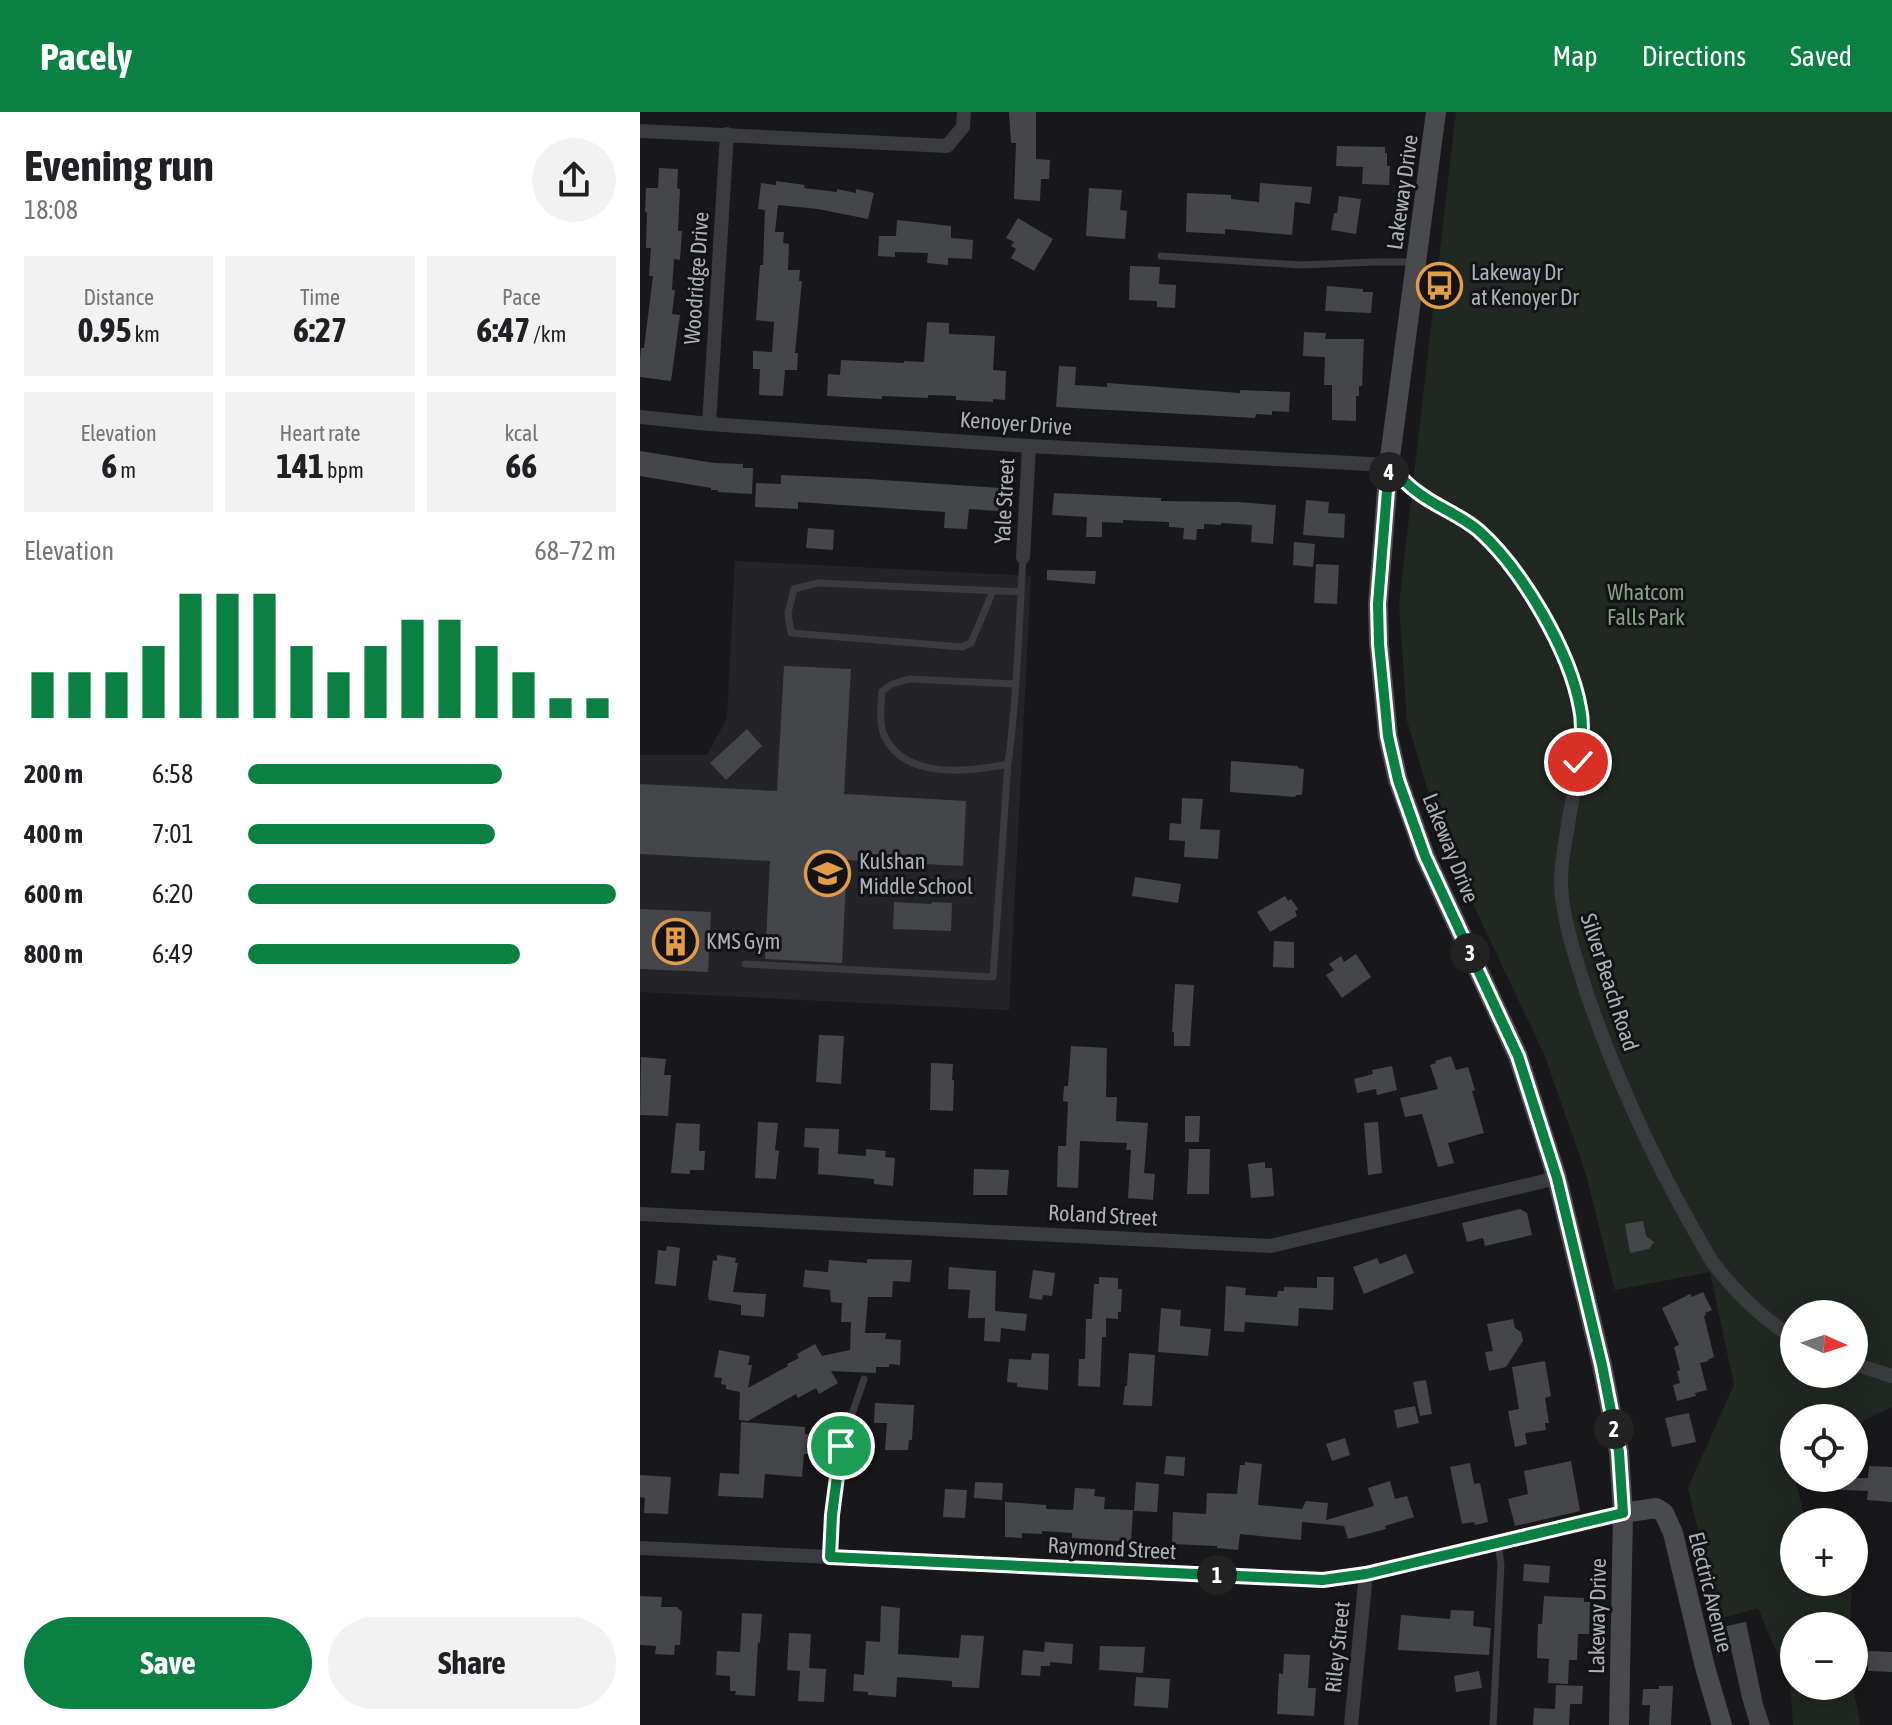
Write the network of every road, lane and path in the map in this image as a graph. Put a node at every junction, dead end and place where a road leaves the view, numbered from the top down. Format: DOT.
graph roads {
  1 [pos="964,112"];
  2 [pos="1436,112"];
  3 [pos="640,131"];
  4 [pos="727,134"];
  5 [pos="1161,256"];
  6 [pos="1417,262"];
  7 [pos="640,417"];
  8 [pos="709,424"];
  9 [pos="1029,446"];
  10 [pos="1389,465"];
  11 [pos="1023,557"];
  12 [pos="993,591"];
  13 [pos="1021,592"];
  14 [pos="1015,684"];
  15 [pos="1008,764"];
  16 [pos="745,964"];
  17 [pos="1557,1178"];
  18 [pos="640,1214"];
  19 [pos="1780,1329"];
  20 [pos="1868,1368"];
  21 [pos="1892,1376"];
  22 [pos="864,1379"];
  23 [pos="1623,1513"];
  24 [pos="1497,1543"];
  25 [pos="640,1548"];
  26 [pos="830,1557"];
  27 [pos="1366,1574"];
  28 [pos="1351,1725"];
  29 [pos="1493,1725"];
  30 [pos="1619,1725"];
  31 [pos="1722,1725"];
  1 -- 4 [label="street"];
  2 -- 6 [label="main road, Lakeway Drive"];
  3 -- 4 [label="street"];
  4 -- 8 [label="street, Woodridge Drive"];
  5 -- 6 [label="lane"];
  6 -- 10 [label="main road, Lakeway Drive"];
  7 -- 8 [label="street, Kenoyer Drive"];
  8 -- 9 [label="street, Kenoyer Drive"];
  9 -- 10 [label="street, Kenoyer Drive"];
  9 -- 11 [label="street, Yale Street"];
  10 -- 17 [label="main road, Lakeway Drive"];
  10 -- 19 [label="street, Silver Beach Road"];
  11 -- 13 [label="lane"];
  12 -- 12 [label="lane"];
  12 -- 13 [label="lane"];
  13 -- 14 [label="lane"];
  14 -- 15 [label="lane"];
  14 -- 15 [label="lane"];
  15 -- 16 [label="lane"];
  17 -- 18 [label="street, Roland Street"];
  17 -- 23 [label="main road, Lakeway Drive"];
  20 -- 21 [label="street"];
  22 -- 26 [label="lane"];
  23 -- 24 [label="street, Raymond Street"];
  23 -- 30 [label="main road, Lakeway Drive"];
  23 -- 31 [label="main road, Electric Avenue"];
  24 -- 27 [label="street, Raymond Street"];
  24 -- 29 [label="lane"];
  25 -- 26 [label="street, Raymond Street"];
  26 -- 27 [label="street, Raymond Street"];
  27 -- 28 [label="street, Riley Street"];
}
